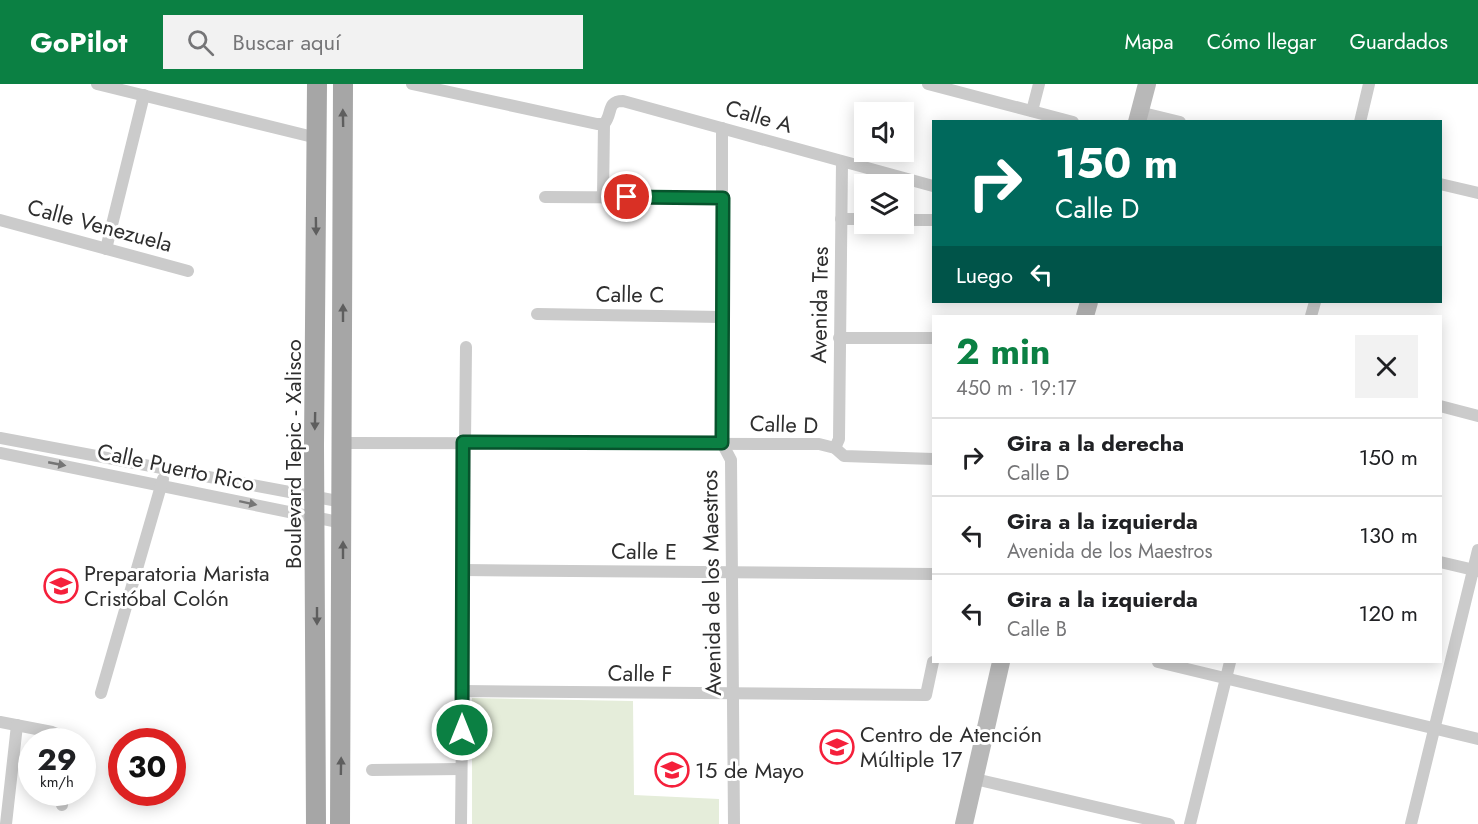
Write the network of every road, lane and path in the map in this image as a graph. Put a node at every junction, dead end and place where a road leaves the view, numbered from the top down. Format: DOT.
graph roads {
  1 [pos="97,84"];
  2 [pos="317,84"];
  3 [pos="343,84"];
  4 [pos="412,84"];
  5 [pos="1039,84"];
  6 [pos="1147,84"];
  7 [pos="1370,84"];
  8 [pos="936,85"];
  9 [pos="144,95"];
  10 [pos="1032,111"];
  11 [pos="1138,117"];
  12 [pos="1066,120"];
  13 [pos="1163,120"];
  14 [pos="1361,120"];
  15 [pos="604,124"];
  16 [pos="722,128"];
  17 [pos="317,138"];
  18 [pos="842,162"];
  19 [pos="1442,184"];
  20 [pos="932,186"];
  21 [pos="1478,193"];
  22 [pos="544,197"];
  23 [pos="603,197"];
  24 [pos="723,198"];
  25 [pos="344,210"];
  26 [pos="842,219"];
  27 [pos="854,219"];
  28 [pos="914,219"];
  29 [pos="0,220"];
  30 [pos="932,220"];
  31 [pos="106,249"];
  32 [pos="188,271"];
  33 [pos="537,314"];
  34 [pos="722,316"];
  35 [pos="317,329"];
  36 [pos="839,338"];
  37 [pos="932,338"];
  38 [pos="466,346"];
  39 [pos="1442,407"];
  40 [pos="1478,416"];
  41 [pos="0,438"];
  42 [pos="463,442"];
  43 [pos="343,443"];
  44 [pos="722,443"];
  45 [pos="835,448"];
  46 [pos="0,453"];
  47 [pos="932,459"];
  48 [pos="167,470"];
  49 [pos="161,485"];
  50 [pos="316,497"];
  51 [pos="343,502"];
  52 [pos="315,518"];
  53 [pos="343,523"];
  54 [pos="1478,550"];
  55 [pos="1442,563"];
  56 [pos="463,570"];
  57 [pos="1475,571"];
  58 [pos="730,573"];
  59 [pos="932,574"];
  60 [pos="933,663"];
  61 [pos="1001,663"];
  62 [pos="1162,663"];
  63 [pos="1230,663"];
  64 [pos="1226,678"];
  65 [pos="462,691"];
  66 [pos="101,693"];
  67 [pos="733,695"];
  68 [pos="0,722"];
  69 [pos="17,725"];
  70 [pos="32,728"];
  71 [pos="1434,728"];
  72 [pos="1478,739"];
  73 [pos="461,769"];
  74 [pos="372,770"];
  75 [pos="975,779"];
  76 [pos="317,802"];
  77 [pos="6,824"];
  78 [pos="316,824"];
  79 [pos="329,824"];
  80 [pos="340,824"];
  81 [pos="461,824"];
  82 [pos="734,824"];
  83 [pos="964,824"];
  84 [pos="1169,824"];
  85 [pos="1190,824"];
  86 [pos="1411,824"];
  1 -- 9 [label="street"];
  2 -- 17 [label="main road, Boulevard Tepic - Xalisco"];
  25 -- 3 [label="main road, one-way"];
  4 -- 15 [label="street"];
  5 -- 10 [label="street"];
  6 -- 11 [label="main road"];
  7 -- 14 [label="street"];
  8 -- 10 [label="street"];
  9 -- 17 [label="street"];
  9 -- 31 [label="street"];
  10 -- 12 [label="street"];
  11 -- 13 [label="street"];
  15 -- 16 [label="street, Calle A"];
  15 -- 23 [label="street"];
  16 -- 18 [label="street, Calle A"];
  16 -- 24 [label="street, Avenida de los Maestros"];
  17 -- 25 [label="main road"];
  17 -- 35 [label="main road, Boulevard Tepic - Xalisco, one-way"];
  18 -- 20 [label="street, Calle A"];
  18 -- 26 [label="street, Avenida Tres"];
  19 -- 21 [label="street"];
  22 -- 23 [label="street"];
  23 -- 24 [label="street"];
  24 -- 34 [label="street, Avenida de los Maestros"];
  43 -- 25 [label="main road, one-way"];
  26 -- 27 [label="street"];
  26 -- 36 [label="street, Avenida Tres"];
  28 -- 30 [label="street"];
  29 -- 31 [label="street, Calle Venezuela"];
  31 -- 32 [label="street, Calle Venezuela"];
  33 -- 34 [label="street, Calle C"];
  34 -- 44 [label="street, Avenida de los Maestros"];
  35 -- 43 [label="main road"];
  35 -- 50 [label="main road, Boulevard Tepic - Xalisco, one-way"];
  36 -- 37 [label="street"];
  36 -- 45 [label="street, Avenida Tres"];
  38 -- 42 [label="street"];
  39 -- 40 [label="street"];
  41 -- 48 [label="street, Calle Puerto Rico"];
  42 -- 43 [label="street, Calle D"];
  42 -- 44 [label="street, Calle D"];
  42 -- 56 [label="street"];
  43 -- 51 [label="main road"];
  44 -- 45 [label="street, Calle D"];
  44 -- 58 [label="street, Avenida de los Maestros"];
  45 -- 47 [label="street, Calle D"];
  46 -- 49 [label="street, Calle Puerto Rico, one-way"];
  48 -- 49 [label="street"];
  48 -- 50 [label="street, Calle Puerto Rico"];
  49 -- 52 [label="street, Calle Puerto Rico, one-way"];
  49 -- 66 [label="street"];
  50 -- 51 [label="street, Calle Puerto Rico"];
  50 -- 52 [label="main road, Boulevard Tepic - Xalisco"];
  51 -- 53 [label="main road"];
  52 -- 53 [label="street, Calle Puerto Rico"];
  52 -- 76 [label="main road, Boulevard Tepic - Xalisco, one-way"];
  80 -- 53 [label="main road, one-way"];
  54 -- 57 [label="street"];
  55 -- 57 [label="street"];
  56 -- 58 [label="street, Calle E"];
  56 -- 65 [label="street"];
  57 -- 71 [label="street"];
  58 -- 59 [label="street, Calle E"];
  58 -- 67 [label="street, Avenida de los Maestros"];
  60 -- 67 [label="street, Calle F"];
  61 -- 75 [label="main road"];
  62 -- 64 [label="street"];
  63 -- 64 [label="street"];
  64 -- 71 [label="street"];
  64 -- 85 [label="street"];
  65 -- 67 [label="street, Calle F"];
  65 -- 73 [label="street"];
  67 -- 82 [label="street, Avenida de los Maestros"];
  68 -- 69 [label="street"];
  69 -- 70 [label="street"];
  69 -- 77 [label="street"];
  71 -- 72 [label="street"];
  71 -- 86 [label="street"];
  73 -- 74 [label="street"];
  73 -- 81 [label="street"];
  75 -- 83 [label="main road"];
  75 -- 84 [label="street"];
  76 -- 78 [label="main road, Boulevard Tepic - Xalisco"];
  76 -- 79 [label="main road"];
}
